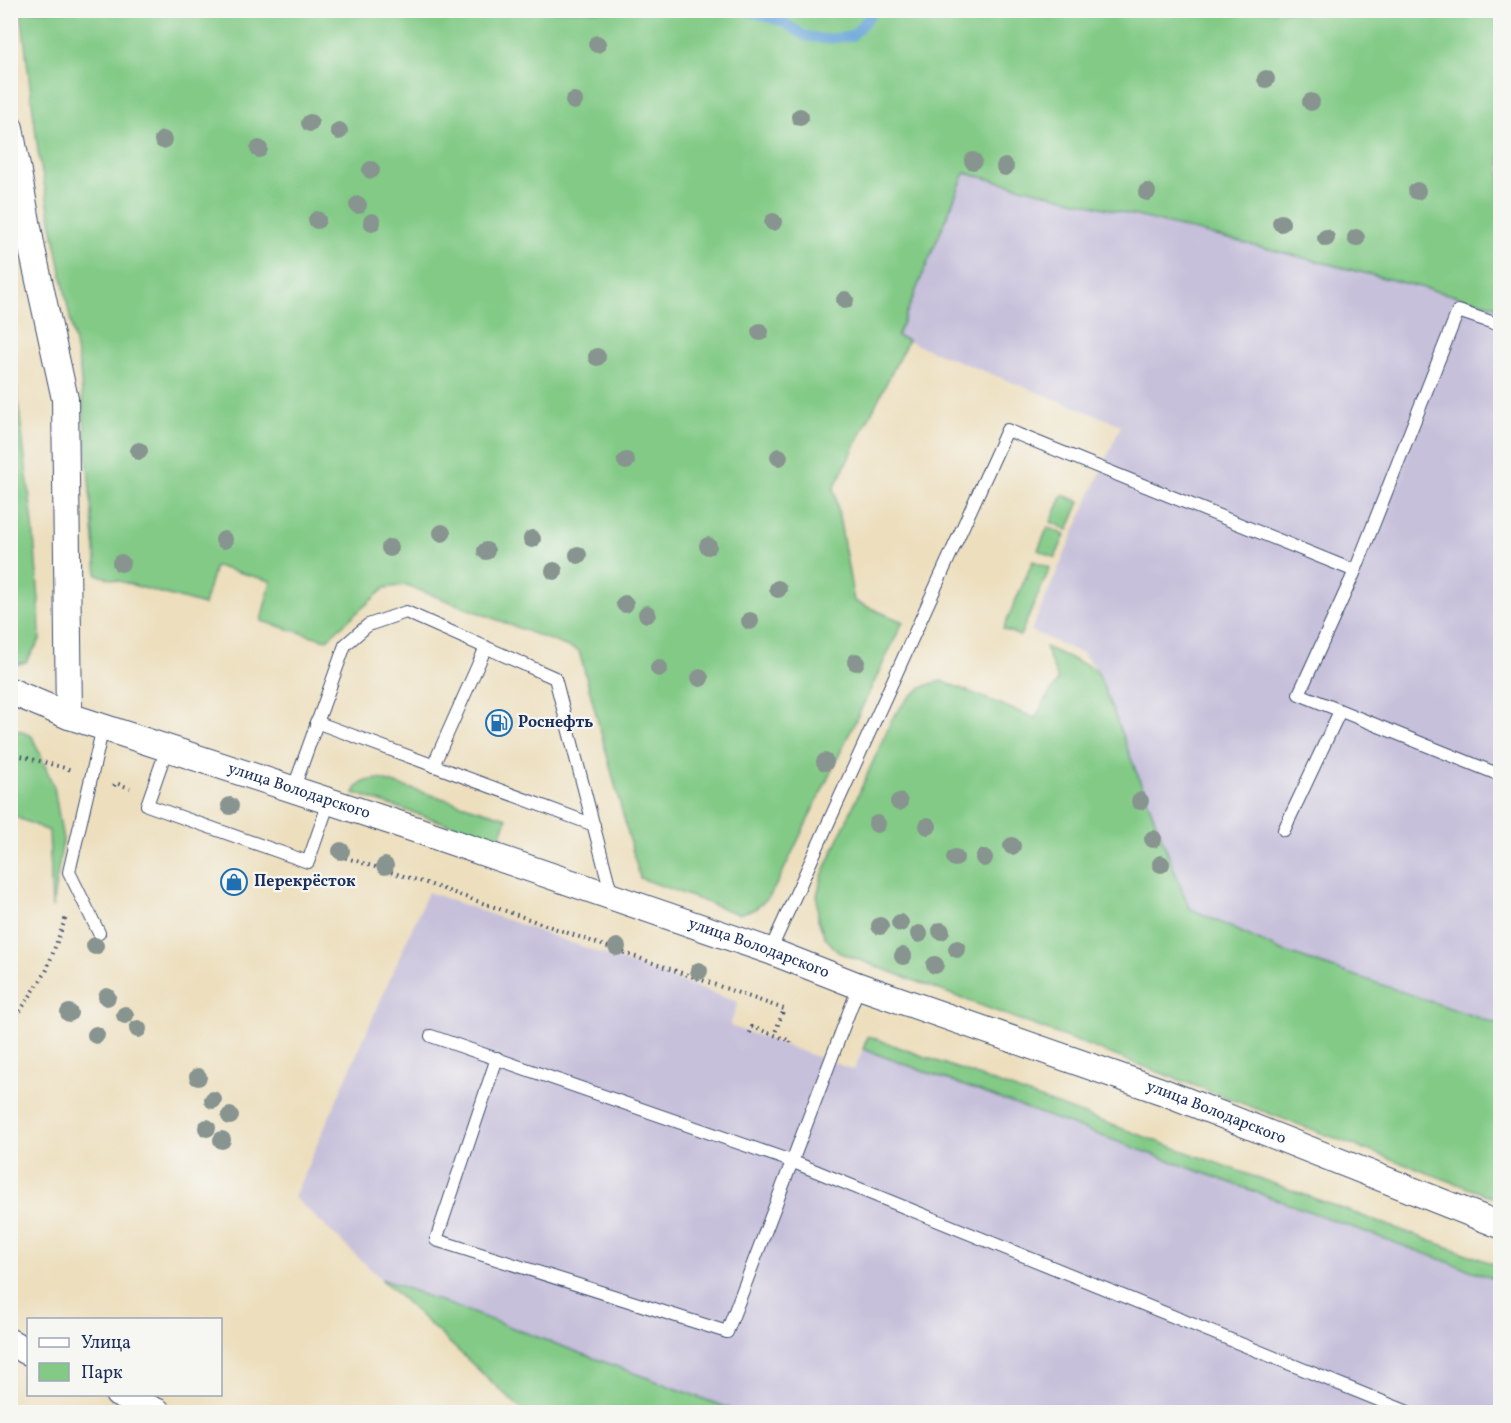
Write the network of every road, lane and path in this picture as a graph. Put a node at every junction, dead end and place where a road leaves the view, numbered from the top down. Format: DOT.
graph roads {
  1 [pos="10,128"];
  2 [pos="1500,326"];
  3 [pos="1355,571"];
  4 [pos="486,647"];
  5 [pos="10,691"];
  6 [pos="1340,711"];
  7 [pos="69,716"];
  8 [pos="316,722"];
  9 [pos="103,727"];
  10 [pos="167,748"];
  11 [pos="10,753"];
  12 [pos="433,766"];
  13 [pos="1500,775"];
  14 [pos="92,776"];
  15 [pos="116,783"];
  16 [pos="293,790"];
  17 [pos="112,793"];
  18 [pos="150,795"];
  19 [pos="329,802"];
  20 [pos="594,825"];
  21 [pos="1284,830"];
  22 [pos="426,884"];
  23 [pos="77,889"];
  24 [pos="613,897"];
  25 [pos="99,933"];
  26 [pos="770,951"];
  27 [pos="859,986"];
  28 [pos="10,1026"];
  29 [pos="750,1033"];
  30 [pos="774,1035"];
  31 [pos="431,1036"];
  32 [pos="789,1046"];
  33 [pos="497,1058"];
  34 [pos="791,1161"];
  35 [pos="1500,1225"];
  36 [pos="10,1342"];
  37 [pos="27,1351"];
  38 [pos="120,1396"];
  39 [pos="1405,1412"];
  40 [pos="158,1413"];
  1 -- 7 [label="street"];
  2 -- 3 [label="lane"];
  3 -- 6 [label="lane"];
  3 -- 26 [label="lane"];
  4 -- 8 [label="lane"];
  4 -- 12 [label="lane"];
  4 -- 20 [label="lane"];
  5 -- 7 [label="street, улица Володарского"];
  6 -- 13 [label="lane"];
  6 -- 21 [label="lane"];
  7 -- 9 [label="street, улица Володарского"];
  8 -- 12 [label="lane"];
  8 -- 16 [label="lane"];
  9 -- 10 [label="street, улица Володарского"];
  9 -- 14 [label="lane"];
  10 -- 16 [label="street, улица Володарского"];
  10 -- 18 [label="lane"];
  11 -- 14 [label="path"];
  12 -- 20 [label="lane"];
  14 -- 15 [label="path"];
  14 -- 23 [label="lane"];
  15 -- 17 [label="path"];
  15 -- 18 [label="path"];
  16 -- 19 [label="street, улица Володарского"];
  18 -- 19 [label="lane"];
  19 -- 24 [label="street, улица Володарского"];
  20 -- 24 [label="lane"];
  22 -- 30 [label="path"];
  23 -- 25 [label="lane"];
  23 -- 28 [label="path"];
  24 -- 26 [label="street, улица Володарского"];
  26 -- 27 [label="street, улица Володарского"];
  27 -- 34 [label="lane"];
  27 -- 35 [label="street, улица Володарского"];
  29 -- 30 [label="path"];
  30 -- 32 [label="path"];
  31 -- 33 [label="lane"];
  33 -- 34 [label="lane"];
  33 -- 34 [label="lane"];
  34 -- 39 [label="lane"];
  36 -- 37 [label="street"];
  38 -- 40 [label="street"];
}
